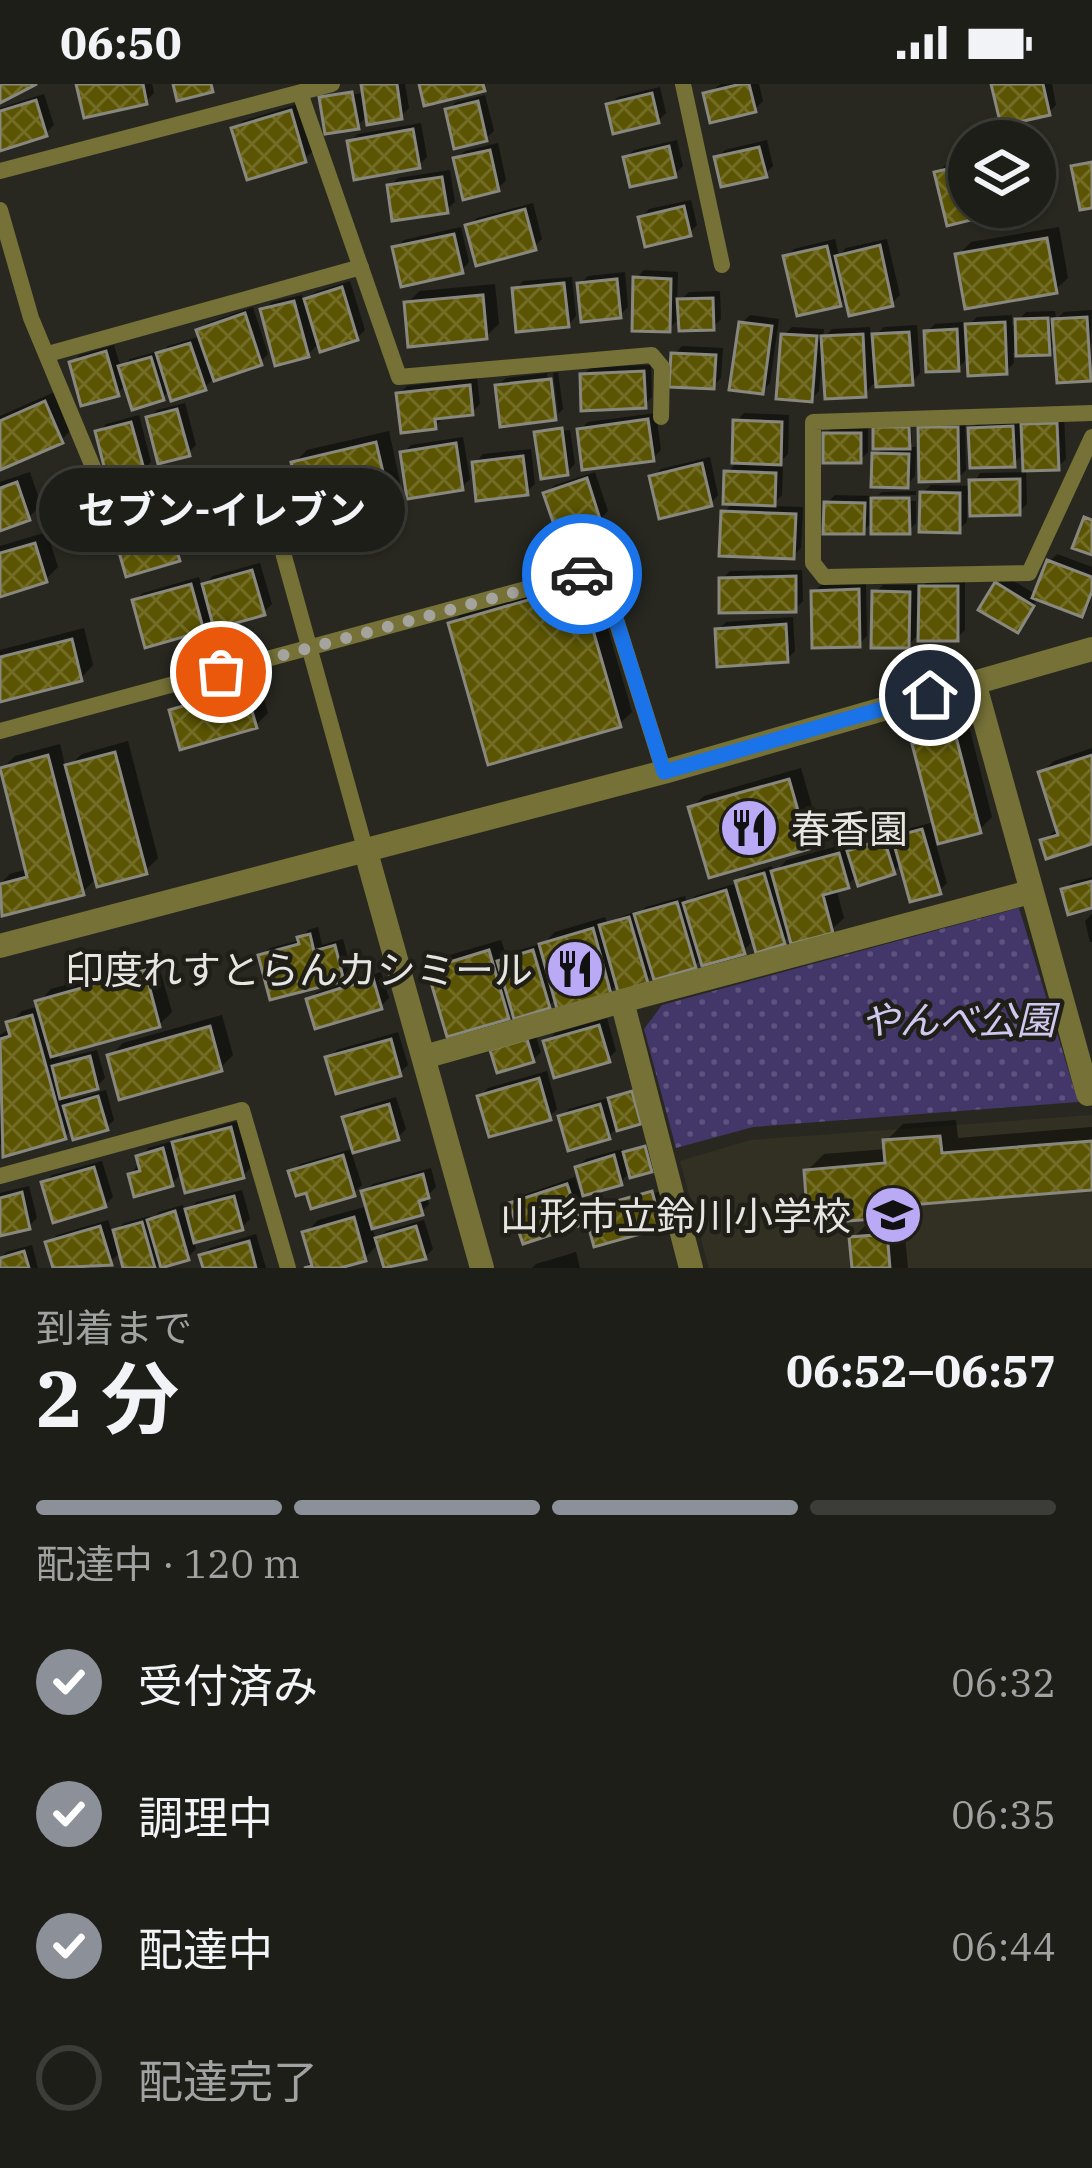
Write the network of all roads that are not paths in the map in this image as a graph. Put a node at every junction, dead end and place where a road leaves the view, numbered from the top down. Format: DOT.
graph roads {
  1 [pos="332,84"];
  2 [pos="683,84"];
  3 [pos="299,93"];
  4 [pos="0,171"];
  5 [pos="0,210"];
  6 [pos="722,265"];
  7 [pos="361,267"];
  8 [pos="48,354"];
  9 [pos="1092,413"];
  10 [pos="661,417"];
  11 [pos="1092,437"];
  12 [pos="310,649"];
  13 [pos="1092,649"];
  14 [pos="974,682"];
  15 [pos="0,731"];
  16 [pos="664,772"];
  17 [pos="366,852"];
  18 [pos="1030,892"];
  19 [pos="0,946"];
  20 [pos="622,1001"];
  21 [pos="424,1057"];
  22 [pos="1090,1095"];
  23 [pos="0,1176"];
  24 [pos="288,1268"];
  25 [pos="482,1268"];
  26 [pos="691,1268"];
  1 -- 3 [label="lane"];
  2 -- 6 [label="lane"];
  3 -- 4 [label="lane"];
  3 -- 7 [label="lane"];
  5 -- 8 [label="lane"];
  7 -- 8 [label="lane"];
  7 -- 10 [label="lane"];
  8 -- 12 [label="lane"];
  9 -- 11 [label="lane"];
  12 -- 15 [label="lane"];
  12 -- 16 [label="lane"];
  12 -- 17 [label="lane"];
  13 -- 14 [label="street"];
  14 -- 16 [label="street"];
  14 -- 18 [label="street"];
  16 -- 17 [label="street"];
  17 -- 19 [label="street"];
  17 -- 21 [label="street"];
  18 -- 20 [label="street"];
  18 -- 22 [label="street"];
  20 -- 21 [label="street"];
  20 -- 26 [label="street"];
  21 -- 25 [label="street"];
  23 -- 24 [label="lane"];
}
